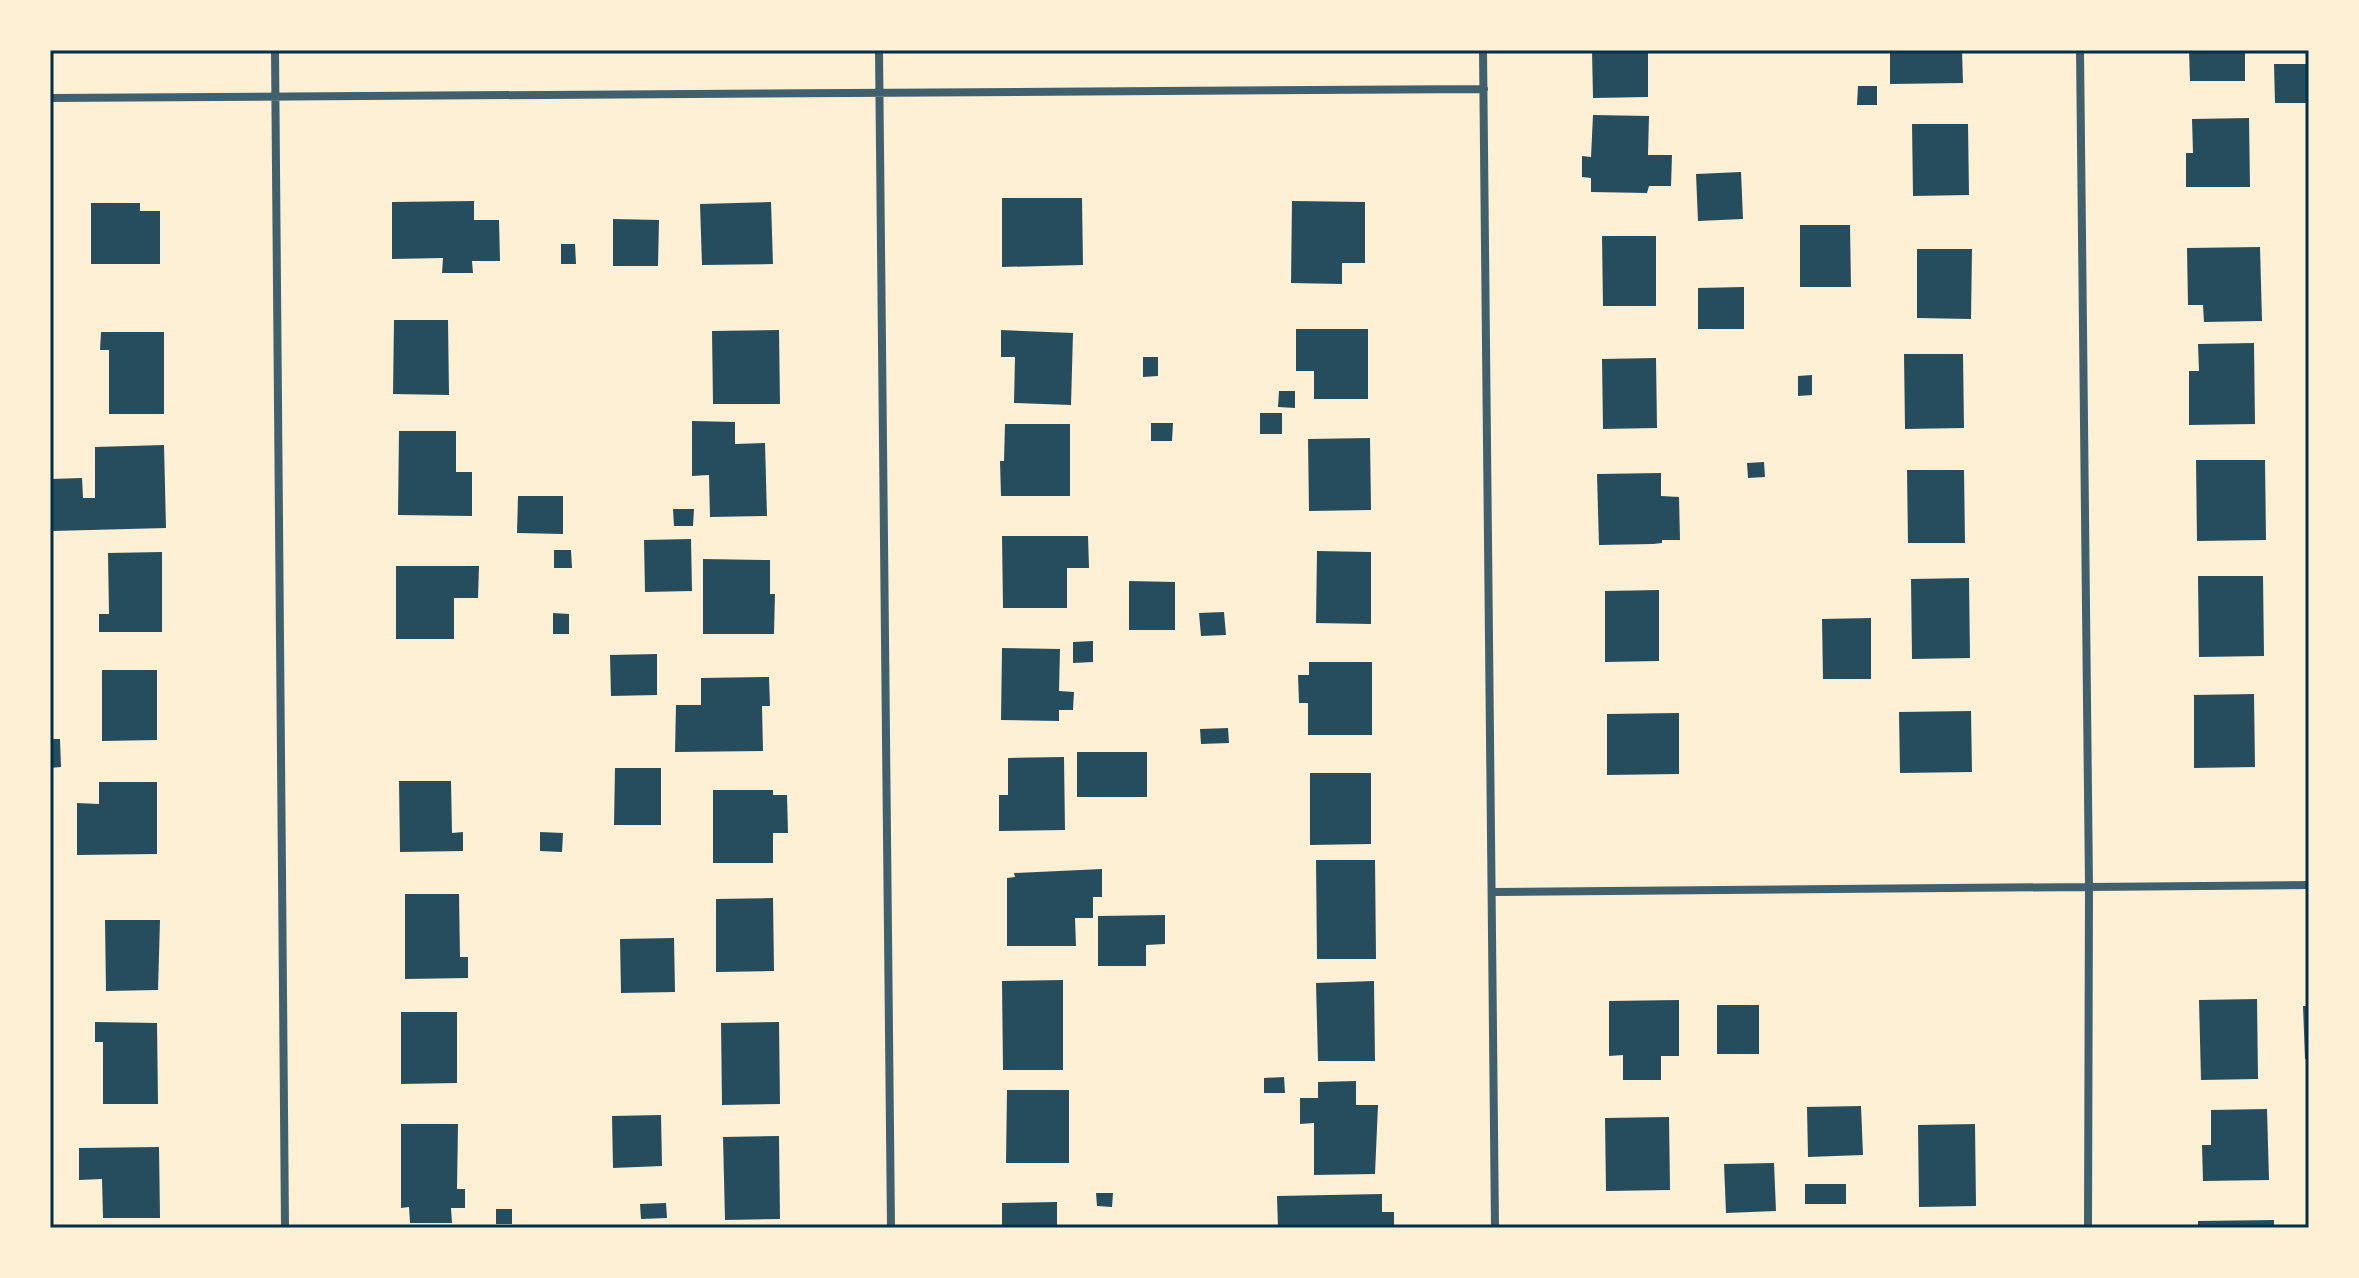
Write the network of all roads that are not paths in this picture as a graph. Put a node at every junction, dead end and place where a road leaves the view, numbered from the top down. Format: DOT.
graph roads {
  1 [pos="275,50"];
  2 [pos="879,50"];
  3 [pos="1483,50"];
  4 [pos="2080,50"];
  5 [pos="1484,89"];
  6 [pos="880,93"];
  7 [pos="275,97"];
  8 [pos="50,98"];
  9 [pos="2309,885"];
  10 [pos="2089,886"];
  11 [pos="1494,892"];
  12 [pos="285,1228"];
  13 [pos="891,1228"];
  14 [pos="1495,1228"];
  15 [pos="2088,1228"];
  1 -- 7 [label="street"];
  2 -- 6 [label="street"];
  3 -- 5 [label="street"];
  4 -- 10 [label="street"];
  5 -- 6 [label="street"];
  5 -- 11 [label="street"];
  6 -- 7 [label="street"];
  6 -- 13 [label="street"];
  7 -- 8 [label="street"];
  7 -- 12 [label="street"];
  9 -- 10 [label="street"];
  10 -- 11 [label="street"];
  10 -- 15 [label="street"];
  11 -- 14 [label="street"];
}
